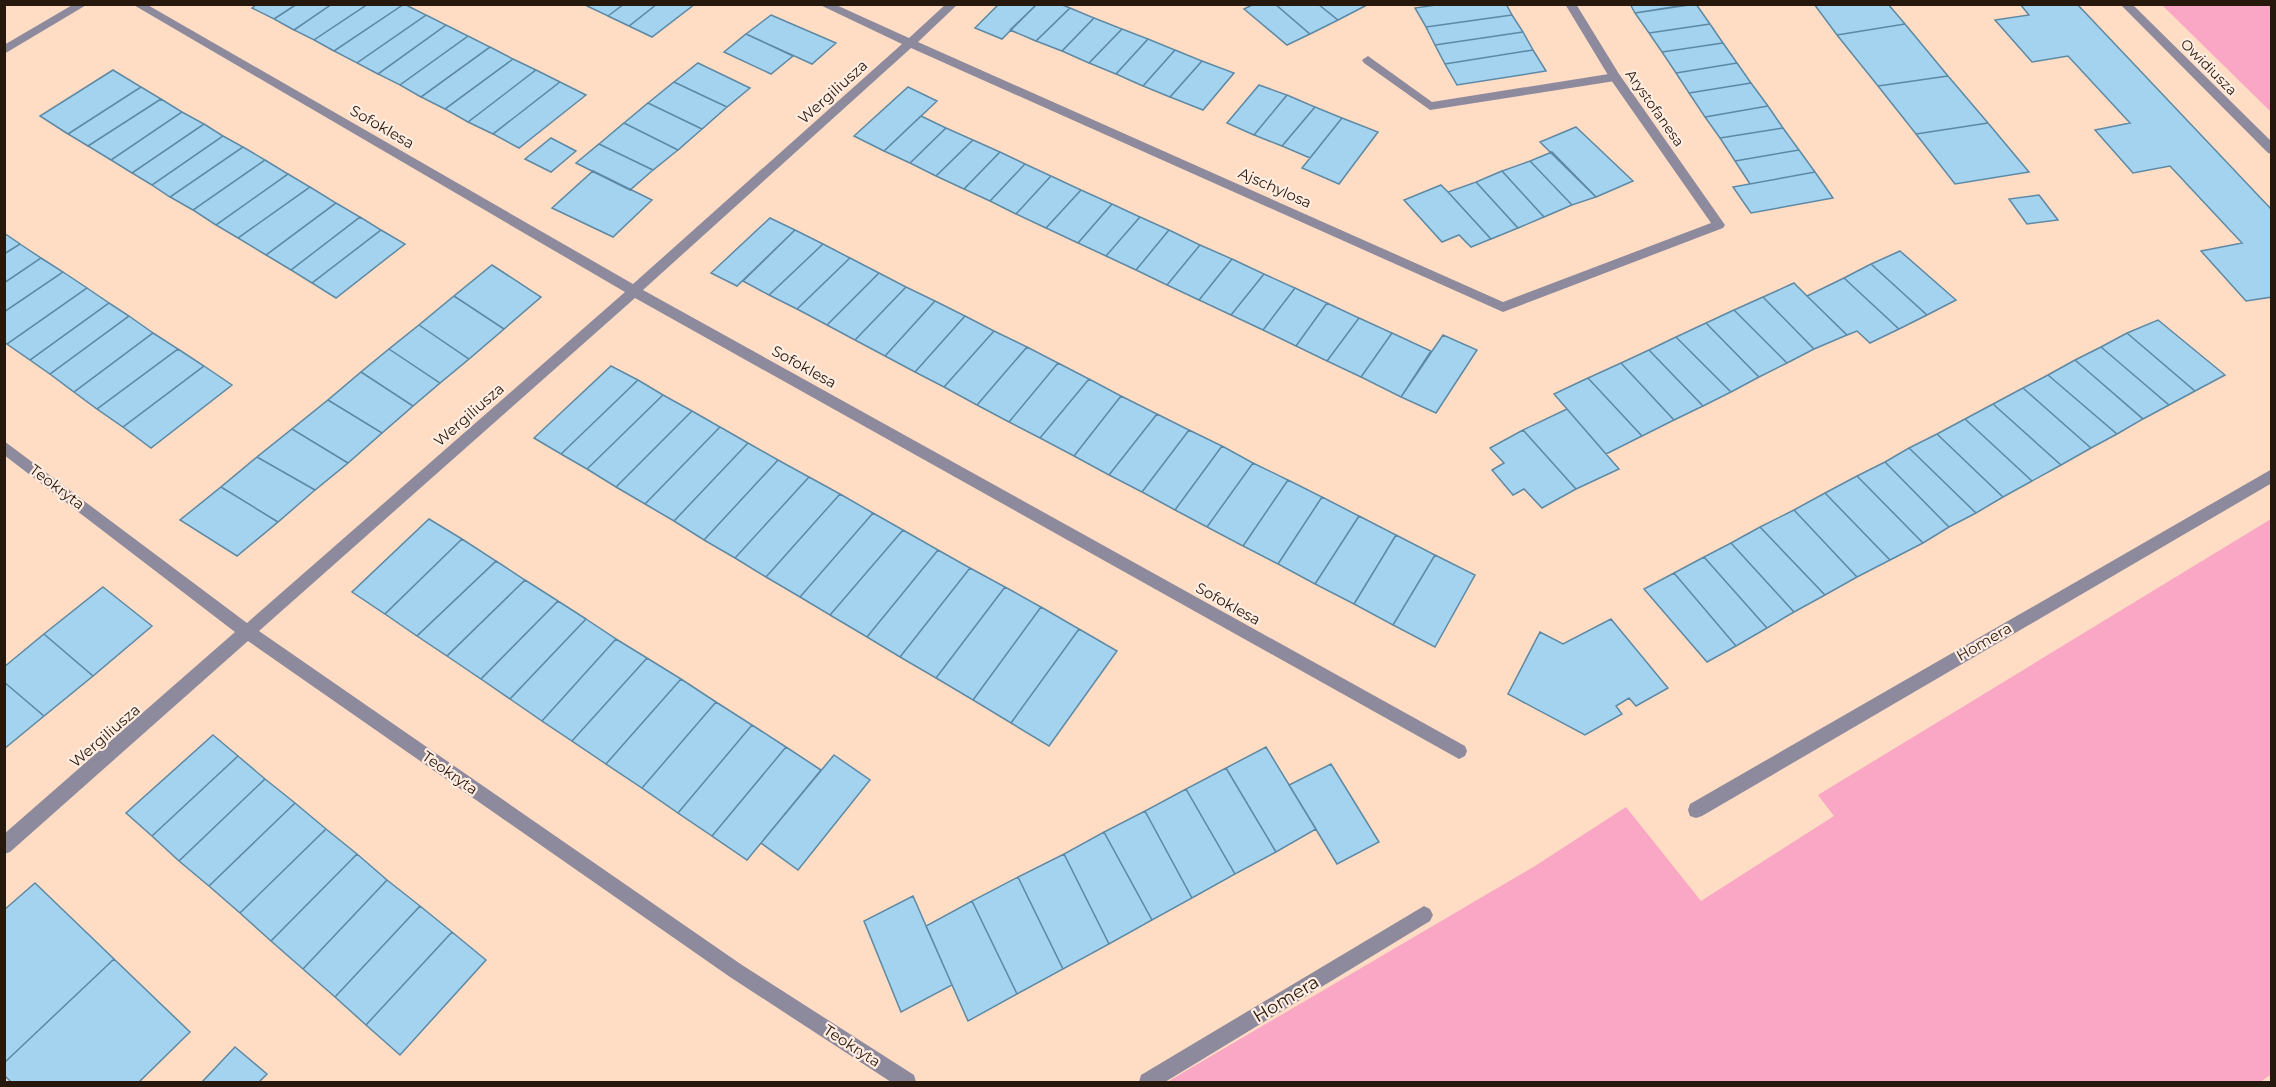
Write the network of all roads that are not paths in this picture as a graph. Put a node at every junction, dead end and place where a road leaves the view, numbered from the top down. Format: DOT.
graph roads {
  1 [pos="82,4"];
  2 [pos="136,4"];
  3 [pos="823,4"];
  4 [pos="953,4"];
  5 [pos="1570,4"];
  6 [pos="2125,4"];
  7 [pos="910,45"];
  8 [pos="4,50"];
  9 [pos="1368,60"];
  10 [pos="1615,76"];
  11 [pos="2271,150"];
  12 [pos="1719,225"];
  13 [pos="634,291"];
  14 [pos="4,447"];
  15 [pos="2271,475"];
  16 [pos="248,632"];
  17 [pos="1459,751"];
  18 [pos="1696,810"];
  19 [pos="4,846"];
  20 [pos="1424,915"];
  21 [pos="907,1083"];
  22 [pos="1148,1083"];
  1 -- 8 [label="street"];
  2 -- 13 [label="street, Sofoklesa"];
  3 -- 7 [label="street, Ajschylosa"];
  4 -- 7 [label="street, Wergiliusza"];
  5 -- 10 [label="street, Arystofanesa"];
  6 -- 11 [label="street, Owidiusza"];
  7 -- 12 [label="street, Ajschylosa"];
  7 -- 13 [label="street, Wergiliusza"];
  9 -- 10 [label="street"];
  10 -- 12 [label="street, Arystofanesa"];
  13 -- 16 [label="street, Wergiliusza"];
  13 -- 17 [label="street, Sofoklesa"];
  14 -- 16 [label="street, Teokryta"];
  15 -- 18 [label="street, Homera"];
  16 -- 19 [label="street, Wergiliusza"];
  16 -- 21 [label="street, Teokryta"];
  20 -- 22 [label="street, Homera"];
}
